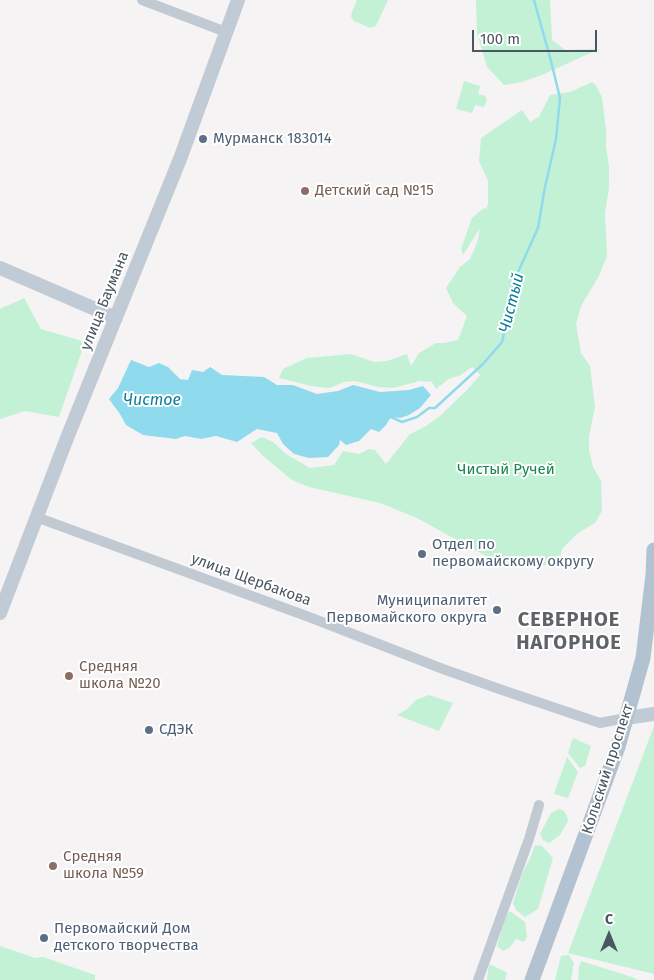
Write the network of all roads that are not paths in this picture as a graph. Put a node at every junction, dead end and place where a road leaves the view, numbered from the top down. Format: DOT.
graph roads {
  1 [pos="142,0"];
  2 [pos="238,0"];
  3 [pos="226,32"];
  4 [pos="0,268"];
  5 [pos="116,318"];
  6 [pos="36,517"];
  7 [pos="654,550"];
  8 [pos="0,613"];
  9 [pos="654,714"];
  10 [pos="626,718"];
  11 [pos="539,805"];
  12 [pos="478,980"];
  13 [pos="532,980"];
  1 -- 3 [label="street"];
  2 -- 3 [label="street, улица Баумана"];
  3 -- 5 [label="street, улица Баумана"];
  4 -- 5 [label="street"];
  5 -- 6 [label="street, улица Баумана"];
  6 -- 8 [label="street, улица Баумана"];
  6 -- 10 [label="street, улица Щербакова"];
  7 -- 10 [label="main road, Кольский проспект"];
  9 -- 10 [label="street"];
  10 -- 13 [label="main road, Кольский проспект"];
  11 -- 12 [label="street"];
}
